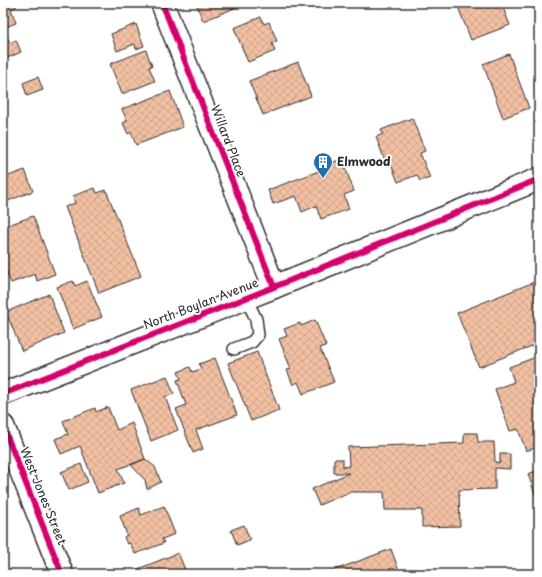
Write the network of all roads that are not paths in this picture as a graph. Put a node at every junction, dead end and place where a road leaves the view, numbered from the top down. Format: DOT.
graph roads {
  1 [pos="162,3"];
  2 [pos="539,178"];
  3 [pos="274,288"];
  4 [pos="246,298"];
  5 [pos="234,349"];
  6 [pos="3,394"];
  7 [pos="3,426"];
  8 [pos="62,574"];
  1 -- 3 [label="street, Willard Place"];
  2 -- 3 [label="street, North Boylan Avenue"];
  3 -- 4 [label="street, North Boylan Avenue"];
  4 -- 5 [label="lane"];
  4 -- 6 [label="street, North Boylan Avenue"];
  7 -- 8 [label="street, West Jones Street"];
}
